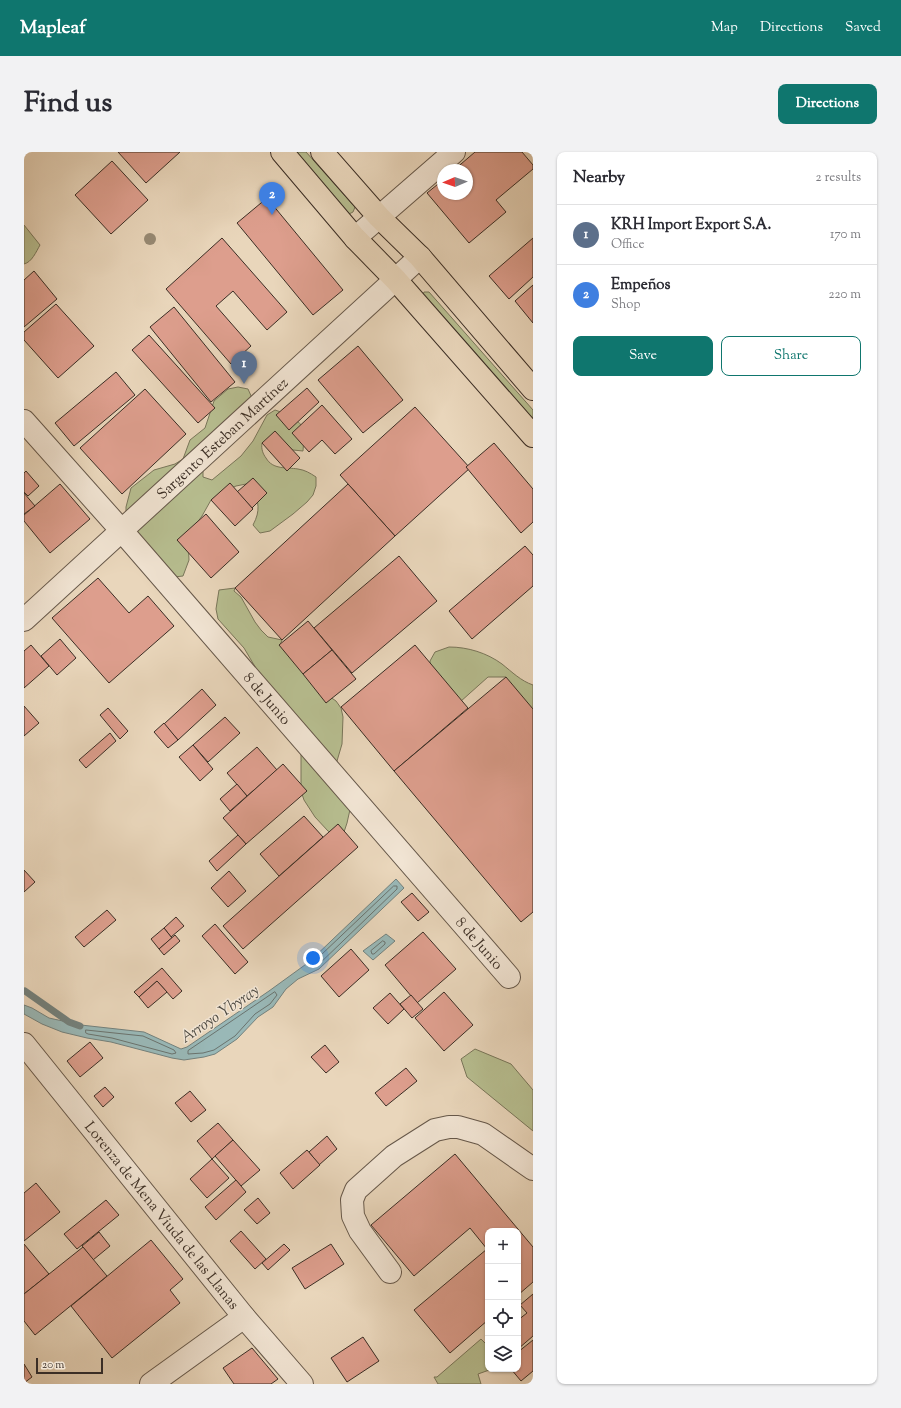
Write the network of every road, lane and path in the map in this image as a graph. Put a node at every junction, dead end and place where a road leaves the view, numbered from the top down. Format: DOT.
graph roads {
  1 [pos="282,152"];
  2 [pos="322,152"];
  3 [pos="454,152"];
  4 [pos="379,217"];
  5 [pos="355,238"];
  6 [pos="420,257"];
  7 [pos="396,280"];
  8 [pos="533,389"];
  9 [pos="24,421"];
  10 [pos="533,436"];
  11 [pos="122,531"];
  12 [pos="24,620"];
  13 [pos="509,977"];
  14 [pos="24,1044"];
  15 [pos="533,1169"];
  16 [pos="390,1272"];
  17 [pos="244,1317"];
  18 [pos="151,1384"];
  19 [pos="302,1384"];
  1 -- 5 [label="highway"];
  2 -- 4 [label="highway"];
  3 -- 4 [label="street"];
  4 -- 5 [label="street"];
  4 -- 6 [label="highway"];
  5 -- 7 [label="highway"];
  6 -- 7 [label="street, Sargento Esteban Martínez"];
  6 -- 8 [label="highway"];
  7 -- 10 [label="highway"];
  7 -- 11 [label="street, Sargento Esteban Martínez"];
  9 -- 11 [label="street, 8 de Junio"];
  11 -- 12 [label="street, Sargento Esteban Martínez"];
  11 -- 13 [label="street, 8 de Junio"];
  14 -- 17 [label="street, Lorenza de Mena Viuda de las Llanas"];
  15 -- 16 [label="street"];
  17 -- 18 [label="street"];
  17 -- 19 [label="street, Lorenza de Mena Viuda de las Llanas"];
}
